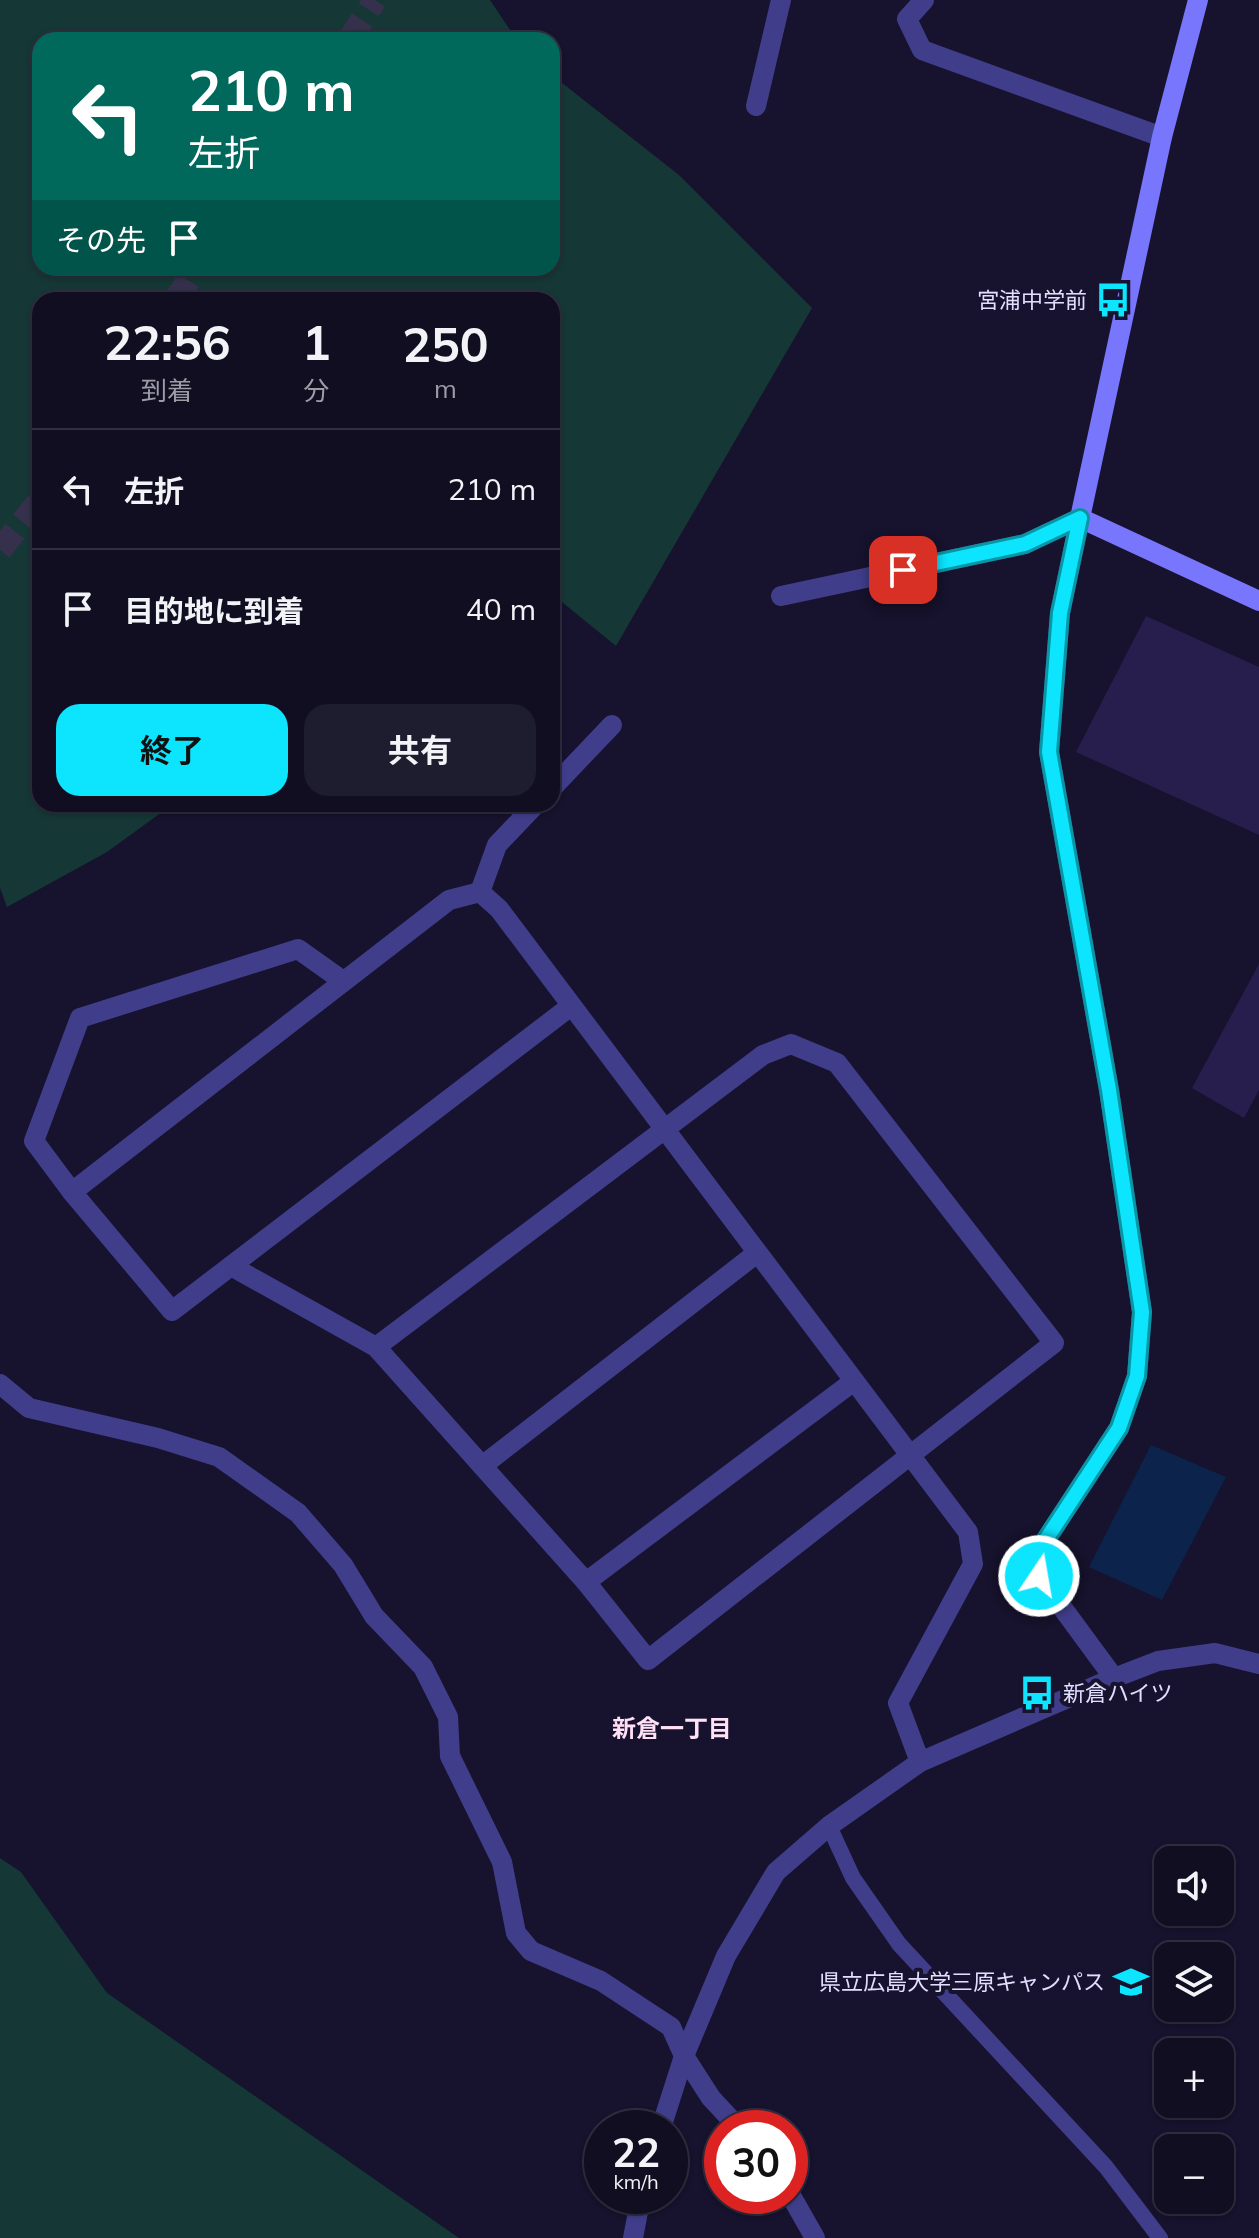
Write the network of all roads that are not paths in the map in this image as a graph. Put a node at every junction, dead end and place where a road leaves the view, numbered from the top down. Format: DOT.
graph roads {
  1 [pos="781,0"];
  2 [pos="924,0"];
  3 [pos="1198,0"];
  4 [pos="756,106"];
  5 [pos="1162,137"];
  6 [pos="1080,518"];
  7 [pos="781,596"];
  8 [pos="1259,601"];
  9 [pos="612,725"];
  10 [pos="560,780"];
  11 [pos="528,812"];
  12 [pos="480,892"];
  13 [pos="343,981"];
  14 [pos="571,1006"];
  15 [pos="665,1130"];
  16 [pos="72,1192"];
  17 [pos="757,1253"];
  18 [pos="231,1266"];
  19 [pos="376,1347"];
  20 [pos="854,1381"];
  21 [pos="0,1384"];
  22 [pos="910,1456"];
  23 [pos="482,1466"];
  24 [pos="586,1582"];
  25 [pos="1259,1664"];
  26 [pos="1114,1678"];
  27 [pos="920,1762"];
  28 [pos="829,1826"];
  29 [pos="684,2056"];
  30 [pos="667,2110"];
  31 [pos="722,2110"];
  32 [pos="638,2214"];
  33 [pos="801,2214"];
  34 [pos="633,2238"];
  35 [pos="815,2238"];
  36 [pos="1160,2238"];
  1 -- 4 [label="street"];
  2 -- 5 [label="street"];
  3 -- 5 [label="street"];
  5 -- 6 [label="street"];
  6 -- 7 [label="street"];
  6 -- 8 [label="street"];
  6 -- 26 [label="street"];
  9 -- 10 [label="street"];
  11 -- 12 [label="street"];
  12 -- 13 [label="street"];
  12 -- 14 [label="street"];
  13 -- 16 [label="street"];
  13 -- 16 [label="street"];
  14 -- 15 [label="street"];
  14 -- 18 [label="street"];
  15 -- 17 [label="street"];
  15 -- 19 [label="street"];
  15 -- 22 [label="street"];
  16 -- 18 [label="street"];
  17 -- 20 [label="street"];
  17 -- 23 [label="street"];
  18 -- 19 [label="street"];
  19 -- 23 [label="street"];
  20 -- 22 [label="street"];
  20 -- 24 [label="street"];
  21 -- 29 [label="street"];
  22 -- 24 [label="street"];
  22 -- 27 [label="street"];
  23 -- 24 [label="street"];
  25 -- 26 [label="street"];
  26 -- 27 [label="street"];
  27 -- 28 [label="street"];
  28 -- 29 [label="street"];
  28 -- 36 [label="lane"];
  29 -- 30 [label="street"];
  29 -- 31 [label="street"];
  32 -- 34 [label="street"];
  33 -- 35 [label="street"];
}
